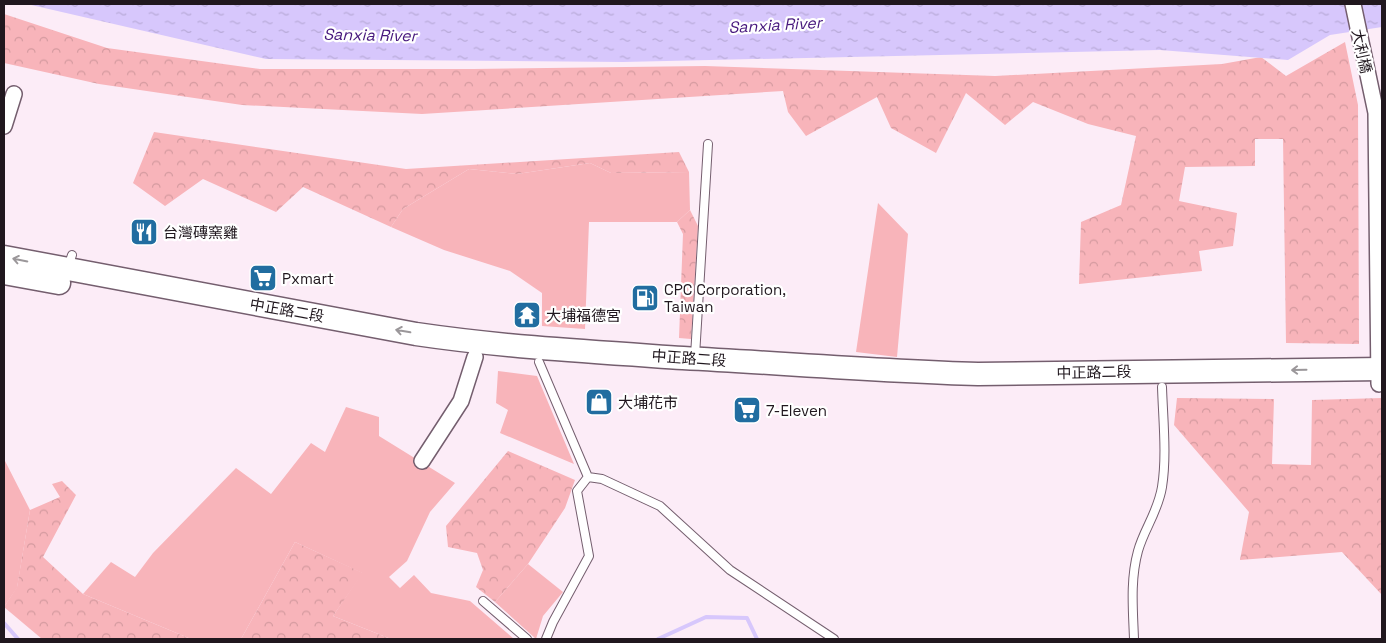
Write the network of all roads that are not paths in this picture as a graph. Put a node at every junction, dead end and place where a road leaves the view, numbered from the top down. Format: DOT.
graph roads {
  1 [pos="1352,4"];
  2 [pos="14,94"];
  3 [pos="1379,113"];
  4 [pos="4,126"];
  5 [pos="708,144"];
  6 [pos="4,257"];
  7 [pos="4,274"];
  8 [pos="475,356"];
  9 [pos="695,358"];
  10 [pos="540,362"];
  11 [pos="1380,376"];
  12 [pos="1162,387"];
  13 [pos="422,461"];
  14 [pos="588,477"];
  15 [pos="482,601"];
  16 [pos="527,639"];
  17 [pos="546,639"];
  18 [pos="834,639"];
  19 [pos="1134,639"];
  1 -- 3 [label="street, 大利橋"];
  2 -- 4 [label="street"];
  3 -- 11 [label="street, 大利橋"];
  5 -- 9 [label="lane"];
  9 -- 6 [label="main road, 中正路二段, one-way"];
  7 -- 8 [label="main road, 中正路二段"];
  8 -- 10 [label="main road, 中正路二段"];
  8 -- 13 [label="street"];
  11 -- 9 [label="main road, 中正路二段, one-way"];
  10 -- 12 [label="main road, 中正路二段"];
  10 -- 14 [label="lane"];
  11 -- 12 [label="main road, 中正路二段"];
  12 -- 19 [label="lane"];
  14 -- 17 [label="lane"];
  14 -- 18 [label="lane"];
  15 -- 16 [label="lane"];
}
